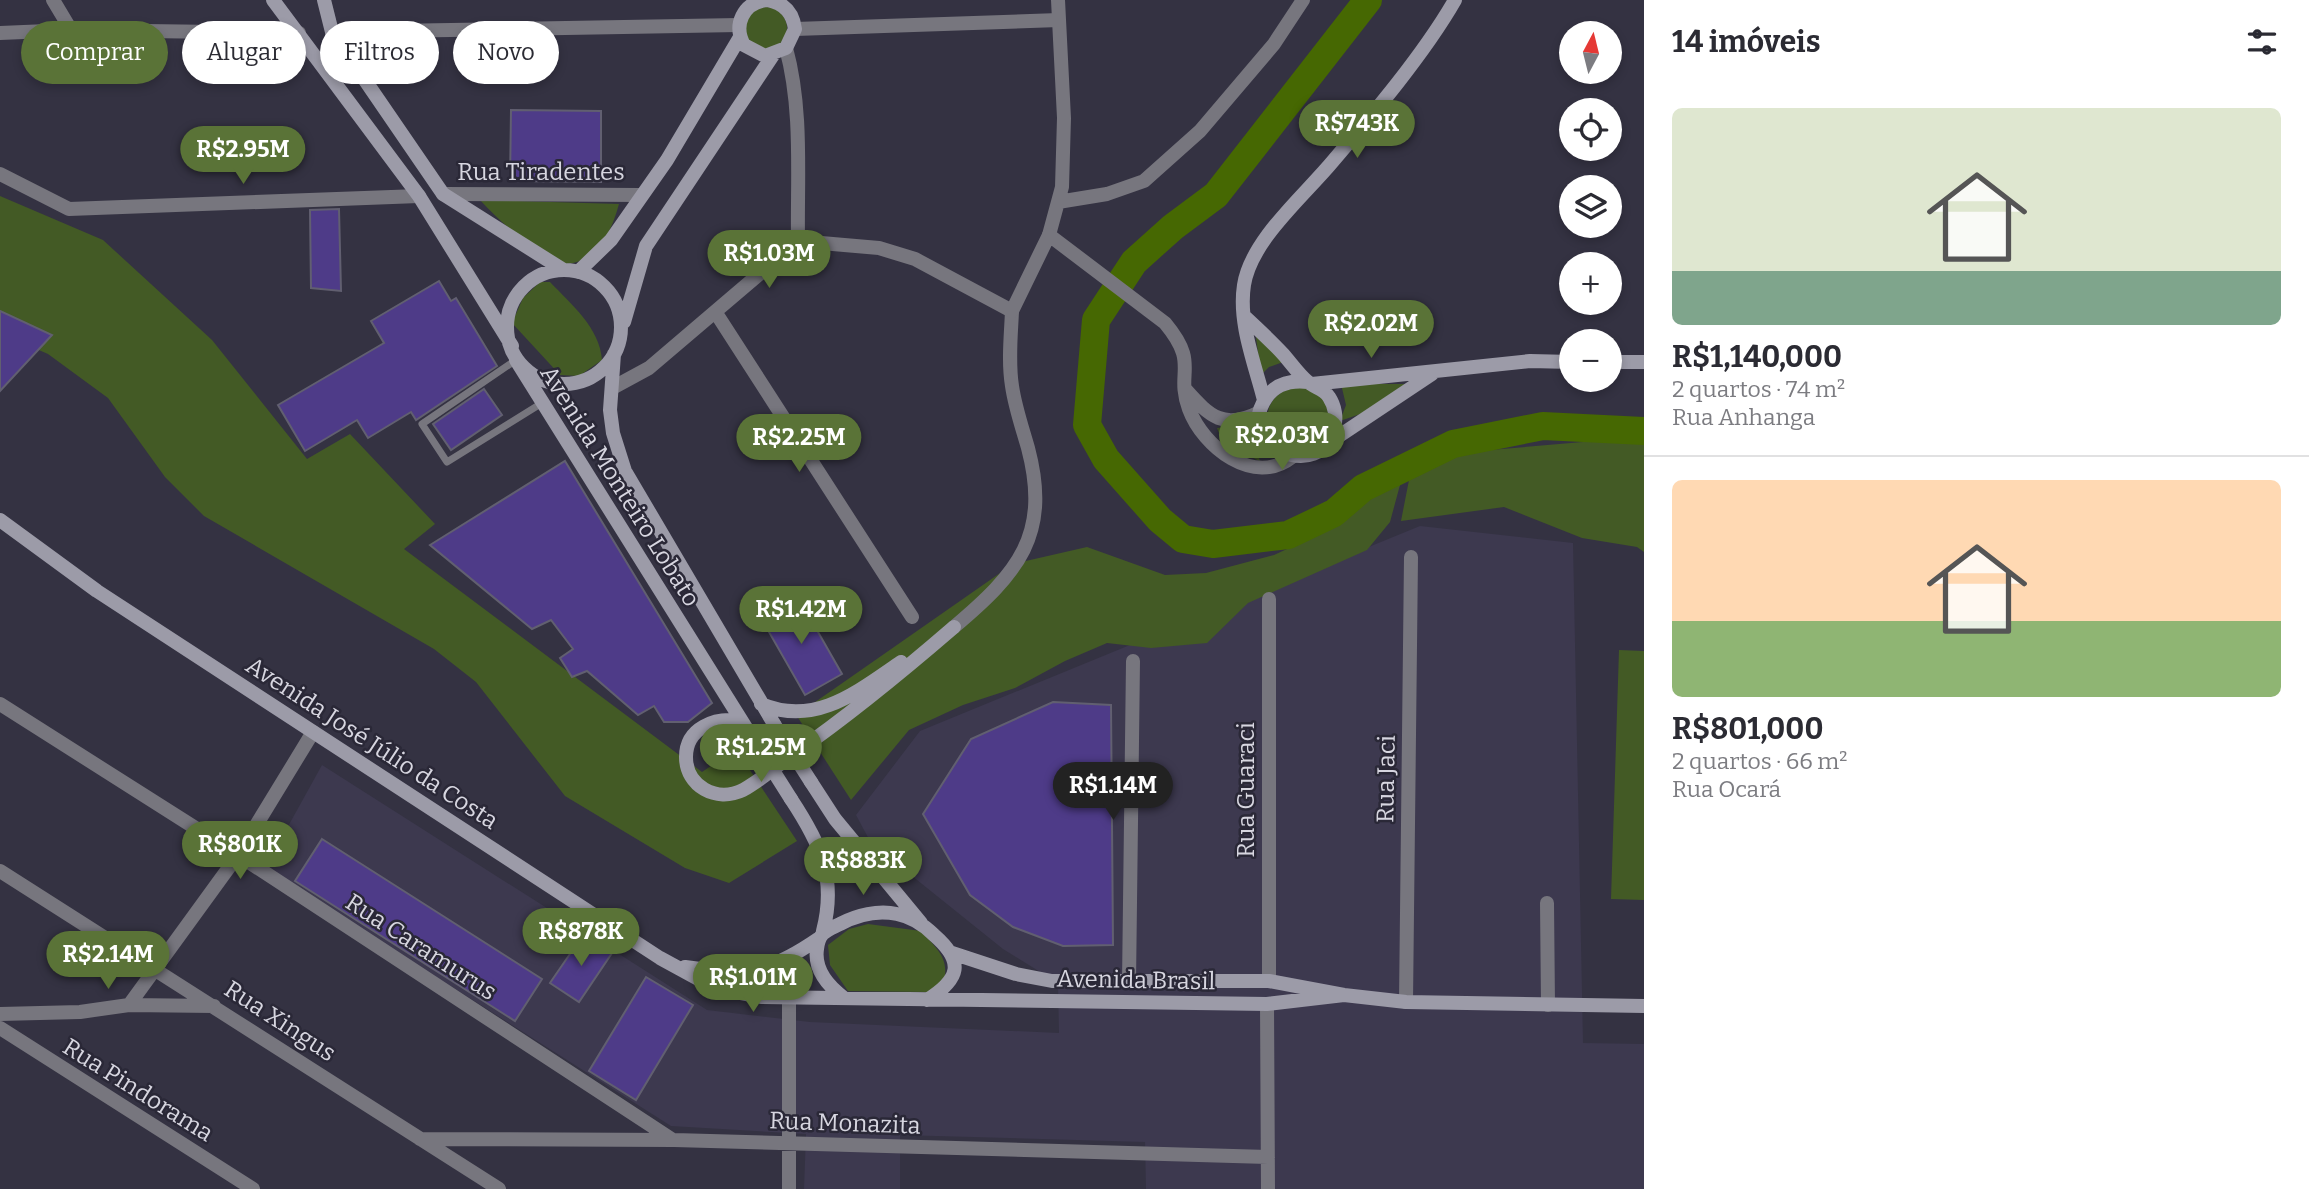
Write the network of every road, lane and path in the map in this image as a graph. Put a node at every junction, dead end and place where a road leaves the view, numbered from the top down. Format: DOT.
graph roads {
  1 [pos="53,0"];
  2 [pos="273,0"];
  3 [pos="324,0"];
  4 [pos="758,0"];
  5 [pos="767,0"];
  6 [pos="793,0"];
  7 [pos="1058,0"];
  8 [pos="1303,0"];
  9 [pos="1455,0"];
  10 [pos="1059,20"];
  11 [pos="66,21"];
  12 [pos="290,21"];
  13 [pos="329,21"];
  14 [pos="794,24"];
  15 [pos="740,31"];
  16 [pos="21,32"];
  17 [pos="439,32"];
  18 [pos="0,33"];
  19 [pos="306,43"];
  20 [pos="786,48"];
  21 [pos="773,55"];
  22 [pos="368,84"];
  23 [pos="0,174"];
  24 [pos="443,194"];
  25 [pos="640,195"];
  26 [pos="419,196"];
  27 [pos="1058,202"];
  28 [pos="1049,235"];
  29 [pos="798,242"];
  30 [pos="562,269"];
  31 [pos="578,272"];
  32 [pos="1012,311"];
  33 [pos="716,313"];
  34 [pos="1244,316"];
  35 [pos="621,337"];
  36 [pos="514,353"];
  37 [pos="614,354"];
  38 [pos="1559,362"];
  39 [pos="1622,362"];
  40 [pos="1644,362"];
  41 [pos="1433,373"];
  42 [pos="1310,383"];
  43 [pos="614,387"];
  44 [pos="1186,390"];
  45 [pos="542,403"];
  46 [pos="1262,406"];
  47 [pos="1326,444"];
  48 [pos="1292,457"];
  49 [pos="0,520"];
  50 [pos="0,531"];
  51 [pos="44,551"];
  52 [pos="1411,557"];
  53 [pos="1269,599"];
  54 [pos="912,617"];
  55 [pos="954,626"];
  56 [pos="1133,661"];
  57 [pos="0,704"];
  58 [pos="760,704"];
  59 [pos="740,722"];
  60 [pos="313,732"];
  61 [pos="238,855"];
  62 [pos="0,871"];
  63 [pos="1547,902"];
  64 [pos="922,924"];
  65 [pos="821,935"];
  66 [pos="952,953"];
  67 [pos="680,967"];
  68 [pos="156,968"];
  69 [pos="1269,981"];
  70 [pos="1129,983"];
  71 [pos="1344,995"];
  72 [pos="789,998"];
  73 [pos="844,998"];
  74 [pos="927,1000"];
  75 [pos="1406,1002"];
  76 [pos="1267,1004"];
  77 [pos="129,1005"];
  78 [pos="216,1006"];
  79 [pos="1548,1006"];
  80 [pos="1644,1006"];
  81 [pos="0,1014"];
  82 [pos="0,1028"];
  83 [pos="420,1139"];
  84 [pos="674,1140"];
  85 [pos="789,1144"];
  86 [pos="1268,1157"];
  87 [pos="253,1189"];
  88 [pos="499,1189"];
  89 [pos="789,1189"];
  90 [pos="1268,1189"];
  1 -- 11 [label="street"];
  2 -- 12 [label="main road, Avenida Monteiro Lobato"];
  3 -- 13 [label="main road"];
  4 -- 5 [label="main road"];
  4 -- 15 [label="main road"];
  5 -- 14 [label="main road"];
  6 -- 14 [label="main road"];
  7 -- 10 [label="street"];
  8 -- 27 [label="street"];
  9 -- 34 [label="main road"];
  10 -- 14 [label="street"];
  10 -- 27 [label="street"];
  14 -- 20 [label="main road"];
  15 -- 17 [label="street"];
  15 -- 21 [label="main road"];
  15 -- 25 [label="main road"];
  16 -- 18 [label="street"];
  19 -- 26 [label="main road, Avenida Monteiro Lobato"];
  20 -- 21 [label="main road"];
  20 -- 29 [label="street"];
  21 -- 35 [label="main road"];
  22 -- 24 [label="main road"];
  23 -- 26 [label="street"];
  24 -- 25 [label="street, Rua Tiradentes"];
  24 -- 30 [label="main road"];
  25 -- 31 [label="main road"];
  26 -- 36 [label="main road, Avenida Monteiro Lobato"];
  27 -- 28 [label="street"];
  28 -- 32 [label="street"];
  28 -- 44 [label="street"];
  29 -- 32 [label="street"];
  29 -- 33 [label="street"];
  30 -- 31 [label="main road"];
  30 -- 36 [label="main road"];
  31 -- 35 [label="main road"];
  32 -- 55 [label="street"];
  33 -- 43 [label="street"];
  33 -- 54 [label="street"];
  34 -- 42 [label="main road"];
  34 -- 46 [label="main road"];
  35 -- 37 [label="main road"];
  36 -- 37 [label="main road"];
  36 -- 45 [label="main road, Avenida Monteiro Lobato"];
  36 -- 45 [label="lane"];
  37 -- 43 [label="main road, Avenida Monteiro Lobato"];
  38 -- 41 [label="main road"];
  39 -- 40 [label="main road"];
  41 -- 42 [label="main road"];
  41 -- 47 [label="main road"];
  42 -- 46 [label="main road"];
  42 -- 47 [label="main road"];
  43 -- 58 [label="main road, Avenida Monteiro Lobato"];
  44 -- 46 [label="street"];
  44 -- 48 [label="street"];
  45 -- 59 [label="main road, Avenida Monteiro Lobato"];
  46 -- 48 [label="main road"];
  47 -- 48 [label="main road"];
  49 -- 51 [label="main road, Avenida José Júlio da Costa"];
  50 -- 51 [label="main road, Avenida José Júlio da Costa"];
  51 -- 60 [label="main road, Avenida José Júlio da Costa"];
  52 -- 75 [label="street, Rua Jaci"];
  53 -- 69 [label="street, Rua Guaraci"];
  55 -- 58 [label="main road"];
  55 -- 59 [label="main road"];
  56 -- 70 [label="street"];
  57 -- 61 [label="street, Rua Caramurus"];
  58 -- 64 [label="main road, Avenida Monteiro Lobato, bridge"];
  59 -- 65 [label="main road, Avenida Monteiro Lobato, bridge"];
  60 -- 61 [label="street"];
  60 -- 67 [label="main road, Avenida José Júlio da Costa"];
  61 -- 68 [label="street"];
  61 -- 84 [label="street, Rua Caramurus"];
  62 -- 68 [label="street, Rua Xingus"];
  63 -- 79 [label="street"];
  64 -- 65 [label="main road"];
  64 -- 66 [label="main road"];
  65 -- 67 [label="main road, Avenida José Júlio da Costa"];
  65 -- 73 [label="main road"];
  66 -- 70 [label="main road, Avenida Brasil"];
  66 -- 74 [label="main road"];
  67 -- 72 [label="main road, Avenida José Júlio da Costa"];
  68 -- 77 [label="street"];
  68 -- 78 [label="street, Rua Xingus"];
  69 -- 70 [label="main road, Avenida Brasil"];
  69 -- 71 [label="main road, Avenida Brasil"];
  71 -- 75 [label="main road, Avenida Brasil"];
  71 -- 76 [label="main road, Avenida Brasil"];
  72 -- 73 [label="main road, Avenida José Júlio da Costa"];
  72 -- 85 [label="street"];
  73 -- 74 [label="main road, Avenida José Júlio da Costa"];
  74 -- 76 [label="main road, Avenida Brasil"];
  75 -- 79 [label="main road, Avenida Brasil"];
  76 -- 86 [label="street"];
  77 -- 78 [label="street"];
  77 -- 81 [label="street"];
  78 -- 83 [label="street, Rua Xingus"];
  79 -- 80 [label="main road, Avenida Brasil"];
  82 -- 87 [label="street, Rua Pindorama"];
  83 -- 84 [label="street, Rua Monazita"];
  83 -- 88 [label="street, Rua Xingus"];
  84 -- 85 [label="street, Rua Monazita"];
  85 -- 86 [label="street, Rua Monazita"];
  85 -- 89 [label="street"];
  86 -- 90 [label="street"];
}
